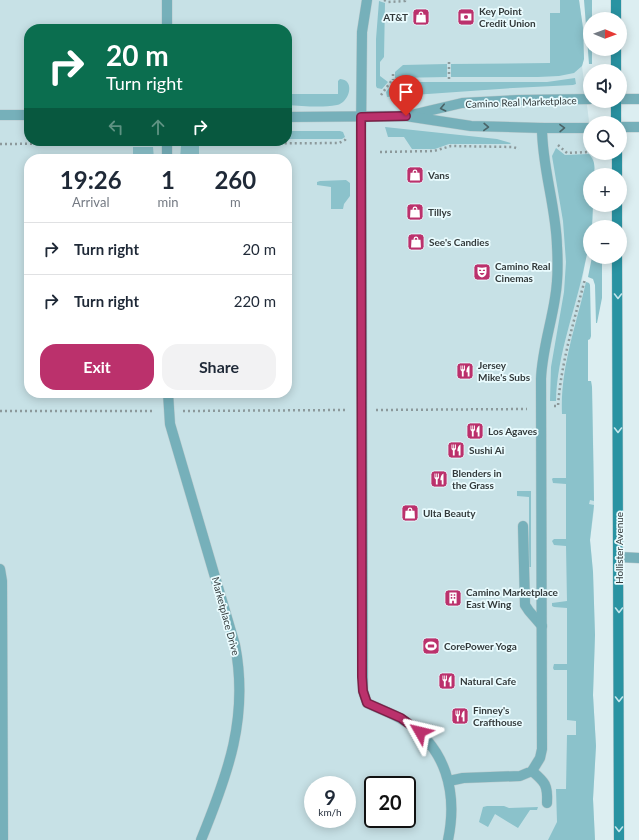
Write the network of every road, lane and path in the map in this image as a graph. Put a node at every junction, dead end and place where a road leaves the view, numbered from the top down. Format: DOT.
graph roads {
  1 [pos="167,0"];
  2 [pos="367,0"];
  3 [pos="384,0"];
  4 [pos="405,0"];
  5 [pos="616,0"];
  6 [pos="616,12"];
  7 [pos="167,24"];
  8 [pos="449,62"];
  9 [pos="393,74"];
  10 [pos="449,80"];
  11 [pos="381,95"];
  12 [pos="627,99"];
  13 [pos="639,99"];
  14 [pos="583,100"];
  15 [pos="0,115"];
  16 [pos="24,115"];
  17 [pos="406,116"];
  18 [pos="361,117"];
  19 [pos="292,118"];
  20 [pos="627,127"];
  21 [pos="639,127"];
  22 [pos="542,128"];
  23 [pos="583,128"];
  24 [pos="349,133"];
  25 [pos="292,143"];
  26 [pos="0,144"];
  27 [pos="24,144"];
  28 [pos="558,145"];
  29 [pos="519,149"];
  30 [pos="380,152"];
  31 [pos="583,152"];
  32 [pos="617,264"];
  33 [pos="585,279"];
  34 [pos="168,398"];
  35 [pos="554,406"];
  36 [pos="532,409"];
  37 [pos="348,410"];
  38 [pos="381,410"];
  39 [pos="0,411"];
  40 [pos="157,411"];
  41 [pos="183,411"];
  42 [pos="523,526"];
  43 [pos="619,558"];
  44 [pos="639,558"];
  45 [pos="0,569"];
  46 [pos="542,626"];
  47 [pos="532,771"];
  48 [pos="449,781"];
  49 [pos="548,803"];
  50 [pos="3,840"];
  51 [pos="201,840"];
  52 [pos="448,840"];
  53 [pos="619,840"];
  1 -- 7 [label="street"];
  2 -- 18 [label="street"];
  3 -- 4 [label="path"];
  5 -- 6 [label="main road"];
  8 -- 10 [label="path"];
  9 -- 11 [label="path"];
  12 -- 13 [label="street"];
  14 -- 17 [label="street, Camino Real Marketplace, one-way"];
  15 -- 16 [label="street"];
  17 -- 18 [label="street, Camino Real Marketplace"];
  17 -- 22 [label="street, Camino Real Marketplace, one-way"];
  18 -- 19 [label="street, Camino Real Marketplace"];
  18 -- 48 [label="street"];
  20 -- 21 [label="street"];
  22 -- 23 [label="street, Camino Real Marketplace, one-way"];
  22 -- 46 [label="street"];
  24 -- 25 [label="path"];
  26 -- 27 [label="path"];
  28 -- 31 [label="path"];
  29 -- 30 [label="path"];
  32 -- 43 [label="main road, Hollister Avenue, one-way"];
  33 -- 35 [label="path"];
  34 -- 51 [label="street, Marketplace Drive"];
  36 -- 38 [label="path"];
  37 -- 41 [label="path"];
  39 -- 40 [label="path"];
  42 -- 46 [label="street"];
  43 -- 44 [label="street"];
  43 -- 53 [label="main road, Hollister Avenue, one-way"];
  45 -- 50 [label="street"];
  46 -- 47 [label="street"];
  47 -- 48 [label="street"];
  47 -- 49 [label="street"];
  48 -- 52 [label="street"];
}
